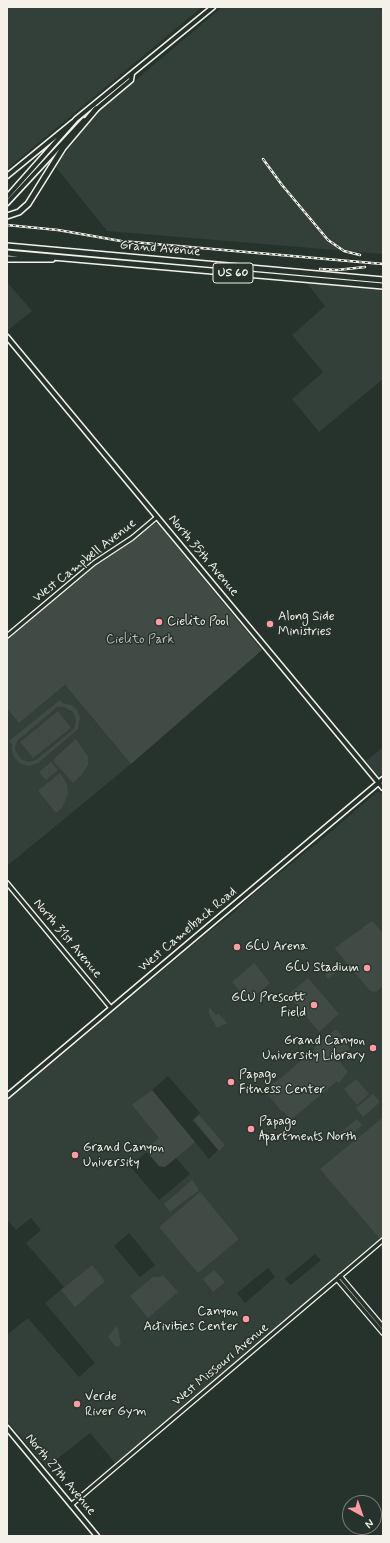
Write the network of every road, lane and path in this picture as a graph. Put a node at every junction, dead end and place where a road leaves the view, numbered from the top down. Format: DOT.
graph roads {
  1 [pos="213,7"];
  2 [pos="132,74"];
  3 [pos="96,109"];
  4 [pos="76,119"];
  5 [pos="7,176"];
  6 [pos="7,197"];
  7 [pos="7,203"];
  8 [pos="7,216"];
  9 [pos="7,246"];
  10 [pos="7,253"];
  11 [pos="90,254"];
  12 [pos="7,258"];
  13 [pos="65,258"];
  14 [pos="85,260"];
  15 [pos="302,273"];
  16 [pos="302,279"];
  17 [pos="383,280"];
  18 [pos="383,286"];
  19 [pos="7,337"];
  20 [pos="157,517"];
  21 [pos="7,636"];
  22 [pos="383,779"];
  23 [pos="379,783"];
  24 [pos="383,788"];
  25 [pos="7,883"];
  26 [pos="111,1008"];
  27 [pos="7,1096"];
  28 [pos="383,1240"];
  29 [pos="339,1278"];
  30 [pos="383,1327"];
  31 [pos="383,1333"];
  32 [pos="7,1428"];
  33 [pos="71,1505"];
  34 [pos="97,1536"];
  1 -- 2 [label="main road"];
  2 -- 3 [label="main road"];
  2 -- 4 [label="main road"];
  3 -- 7 [label="main road"];
  3 -- 8 [label="highway"];
  4 -- 5 [label="main road"];
  4 -- 6 [label="main road"];
  9 -- 11 [label="highway, Grand Avenue / US 60"];
  10 -- 13 [label="highway, Grand Avenue / US 60"];
  11 -- 14 [label="highway"];
  11 -- 15 [label="highway, Grand Avenue / US 60"];
  12 -- 13 [label="highway"];
  13 -- 14 [label="highway, Grand Avenue / US 60"];
  14 -- 16 [label="highway, Grand Avenue / US 60"];
  15 -- 16 [label="highway"];
  15 -- 17 [label="highway, Grand Avenue / US 60"];
  16 -- 18 [label="highway, Grand Avenue / US 60"];
  19 -- 20 [label="main road, North 35th Avenue"];
  20 -- 21 [label="street, West Campbell Avenue"];
  20 -- 23 [label="main road, North 35th Avenue"];
  22 -- 23 [label="main road, West Camelback Road"];
  23 -- 24 [label="main road, North 35th Avenue"];
  23 -- 26 [label="main road, West Camelback Road"];
  25 -- 26 [label="street, North 31st Avenue"];
  26 -- 27 [label="main road, West Camelback Road"];
  28 -- 29 [label="street, West Missouri Avenue"];
  29 -- 30 [label="street"];
  29 -- 31 [label="street"];
  29 -- 33 [label="street, West Missouri Avenue"];
  32 -- 33 [label="main road, North 27th Avenue"];
  33 -- 34 [label="main road, North 27th Avenue"];
}
